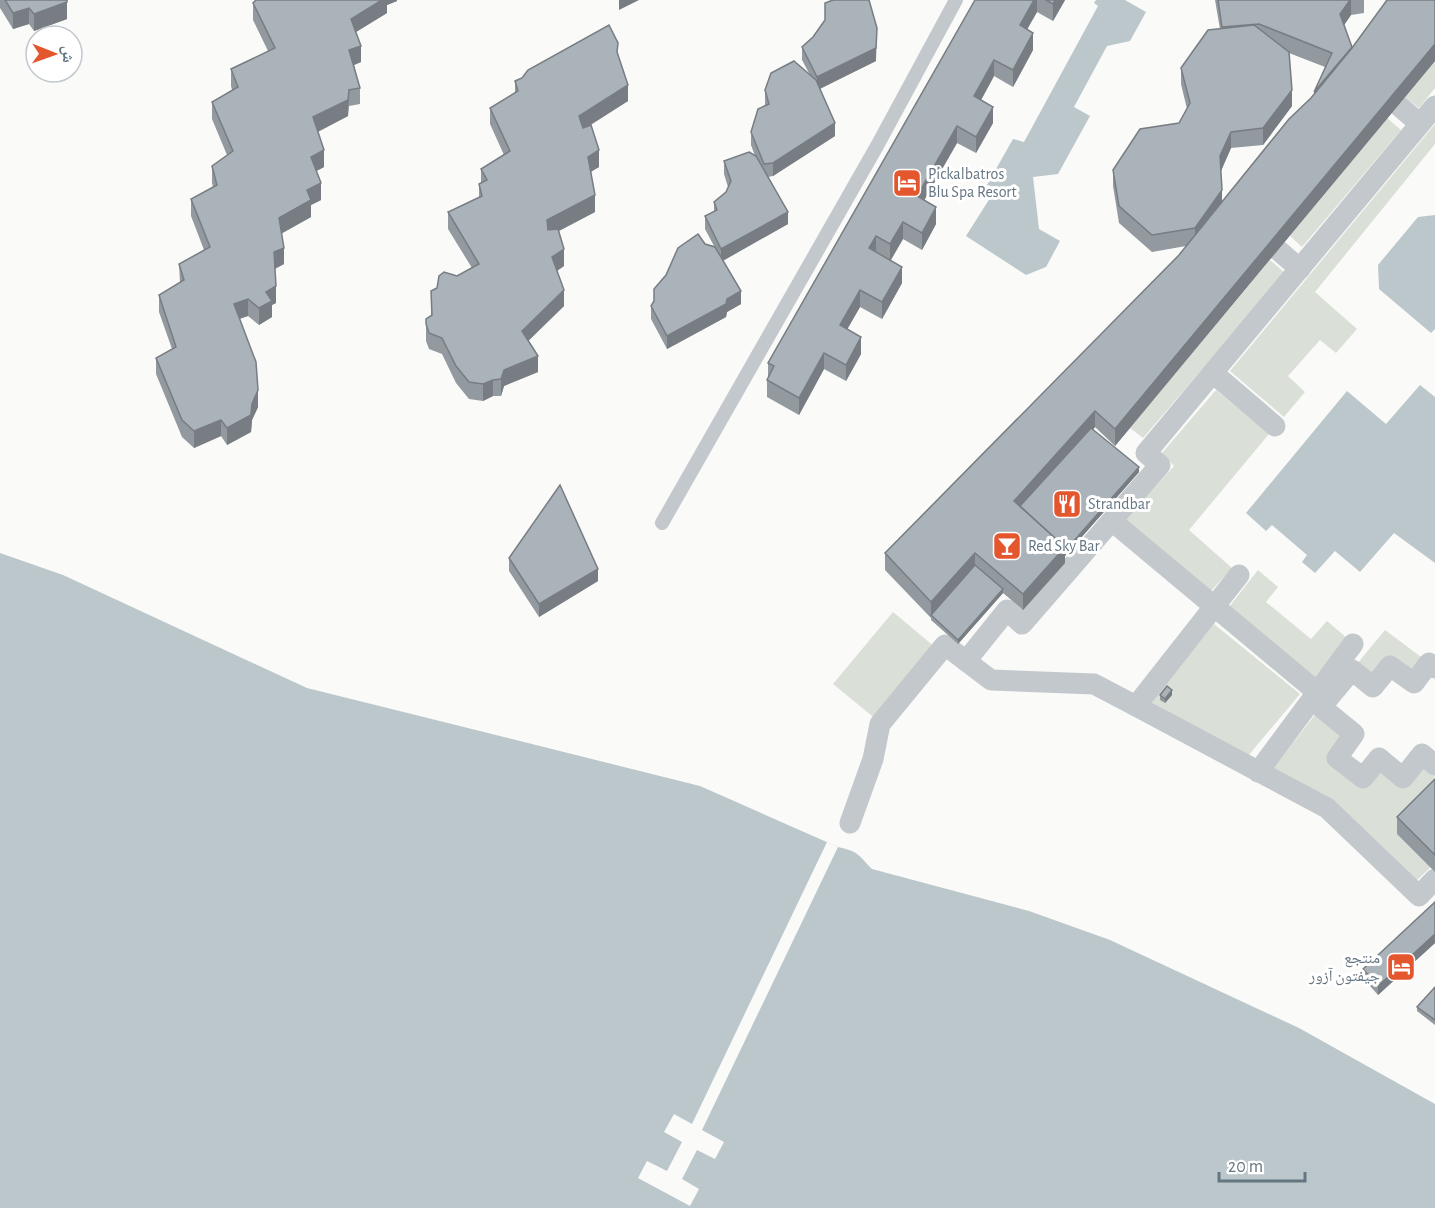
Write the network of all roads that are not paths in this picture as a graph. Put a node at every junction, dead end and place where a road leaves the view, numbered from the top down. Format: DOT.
graph roads {
  1 [pos="956,0"];
  2 [pos="1398,105"];
  3 [pos="1435,106"];
  4 [pos="1420,124"];
  5 [pos="1278,250"];
  6 [pos="1300,269"];
  7 [pos="1213,373"];
  8 [pos="1275,426"];
  9 [pos="1112,521"];
  10 [pos="662,523"];
  11 [pos="1239,575"];
  12 [pos="1213,606"];
  13 [pos="1353,644"];
  14 [pos="966,661"];
  15 [pos="1435,668"];
  16 [pos="1317,692"];
  17 [pos="1136,706"];
  18 [pos="1435,765"];
  19 [pos="1258,771"];
  20 [pos="850,823"];
  21 [pos="1435,879"];
  1 -- 10 [label="lane"];
  2 -- 4 [label="street"];
  3 -- 4 [label="street"];
  4 -- 6 [label="street"];
  5 -- 6 [label="street"];
  6 -- 7 [label="street"];
  7 -- 8 [label="street"];
  7 -- 9 [label="street"];
  9 -- 12 [label="street"];
  9 -- 14 [label="street"];
  11 -- 12 [label="street"];
  12 -- 16 [label="street"];
  12 -- 17 [label="street"];
  13 -- 16 [label="street"];
  14 -- 17 [label="street"];
  14 -- 20 [label="street"];
  15 -- 18 [label="street"];
  16 -- 19 [label="street"];
  17 -- 19 [label="street"];
  19 -- 21 [label="street"];
}
